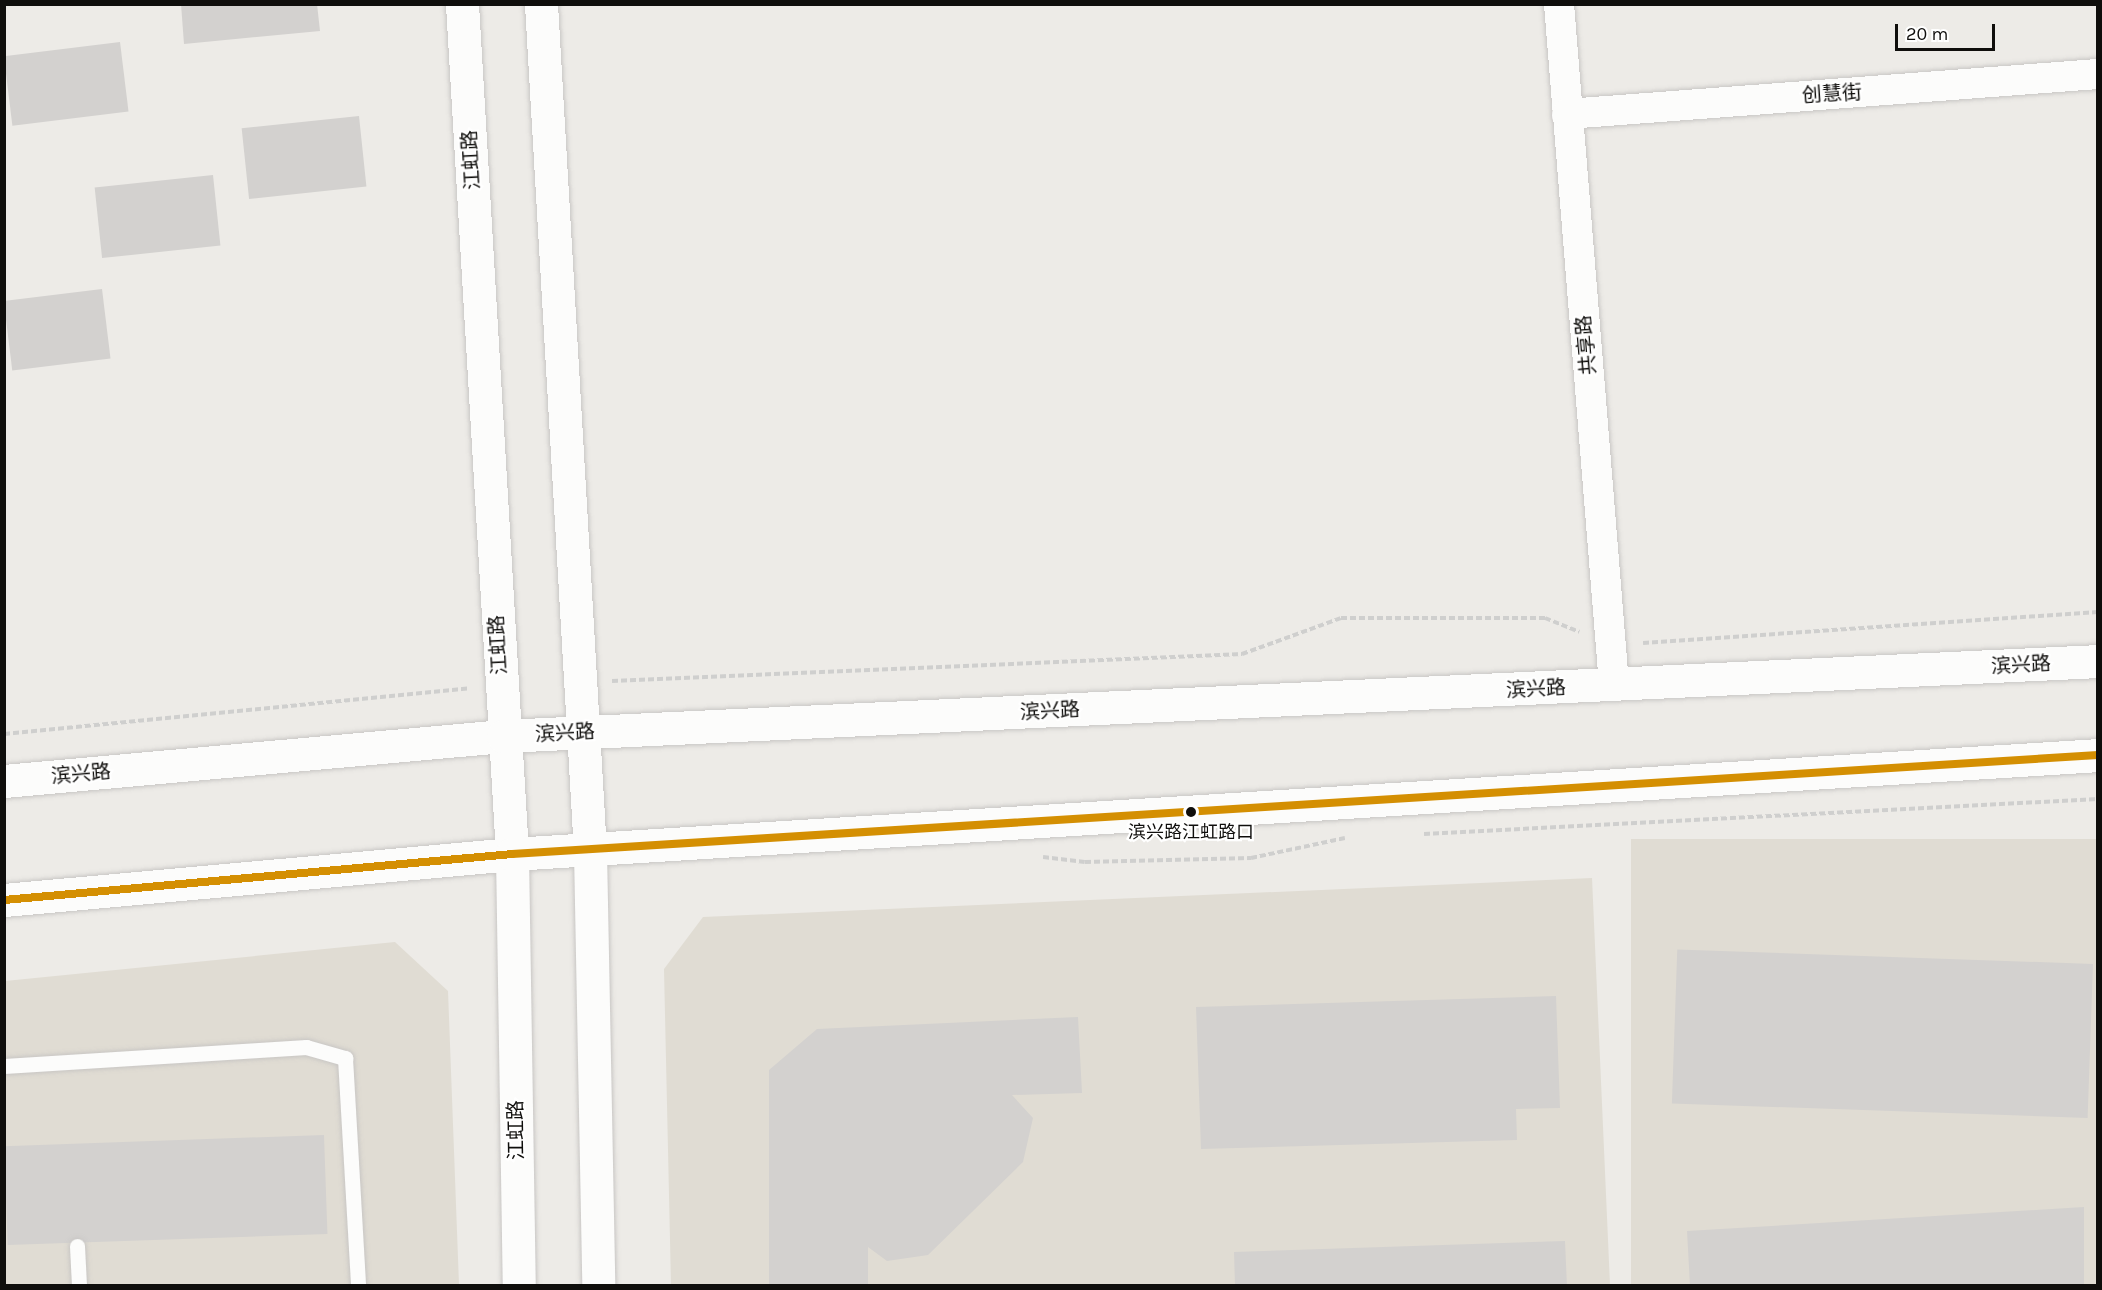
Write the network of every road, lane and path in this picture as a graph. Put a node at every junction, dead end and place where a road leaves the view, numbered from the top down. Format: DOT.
graph roads {
  1 [pos="462,4"];
  2 [pos="541,4"];
  3 [pos="1559,4"];
  4 [pos="2097,74"];
  5 [pos="1567,114"];
  6 [pos="2097,612"];
  7 [pos="1611,645"];
  8 [pos="2097,661"];
  9 [pos="580,682"];
  10 [pos="500,685"];
  11 [pos="1614,685"];
  12 [pos="583,732"];
  13 [pos="4,734"];
  14 [pos="503,736"];
  15 [pos="2097,755"];
  16 [pos="4,781"];
  17 [pos="2097,799"];
  18 [pos="1418,834"];
  19 [pos="1346,838"];
  20 [pos="590,850"];
  21 [pos="512,854"];
  22 [pos="1039,857"];
  23 [pos="4,900"];
  24 [pos="4,1066"];
  25 [pos="77,1246"];
  26 [pos="79,1286"];
  27 [pos="358,1286"];
  28 [pos="519,1286"];
  29 [pos="598,1286"];
  1 -- 10 [label="main road, 江虹路"];
  2 -- 9 [label="main road"];
  3 -- 5 [label="street, 共享路"];
  4 -- 5 [label="street, 创慧街"];
  5 -- 7 [label="street, 共享路"];
  6 -- 7 [label="path"];
  7 -- 9 [label="path"];
  7 -- 11 [label="street, 共享路"];
  8 -- 11 [label="main road, 滨兴路"];
  9 -- 12 [label="main road"];
  10 -- 13 [label="path"];
  10 -- 14 [label="main road, 江虹路"];
  11 -- 12 [label="main road, 滨兴路"];
  12 -- 14 [label="main road, 滨兴路"];
  12 -- 20 [label="main road"];
  14 -- 16 [label="main road, 滨兴路"];
  14 -- 21 [label="main road, 江虹路"];
  15 -- 20 [label="main road"];
  17 -- 18 [label="path"];
  19 -- 22 [label="path"];
  20 -- 21 [label="main road"];
  20 -- 29 [label="main road"];
  21 -- 23 [label="main road"];
  21 -- 28 [label="main road, 江虹路"];
  24 -- 27 [label="lane"];
  25 -- 26 [label="lane"];
}
